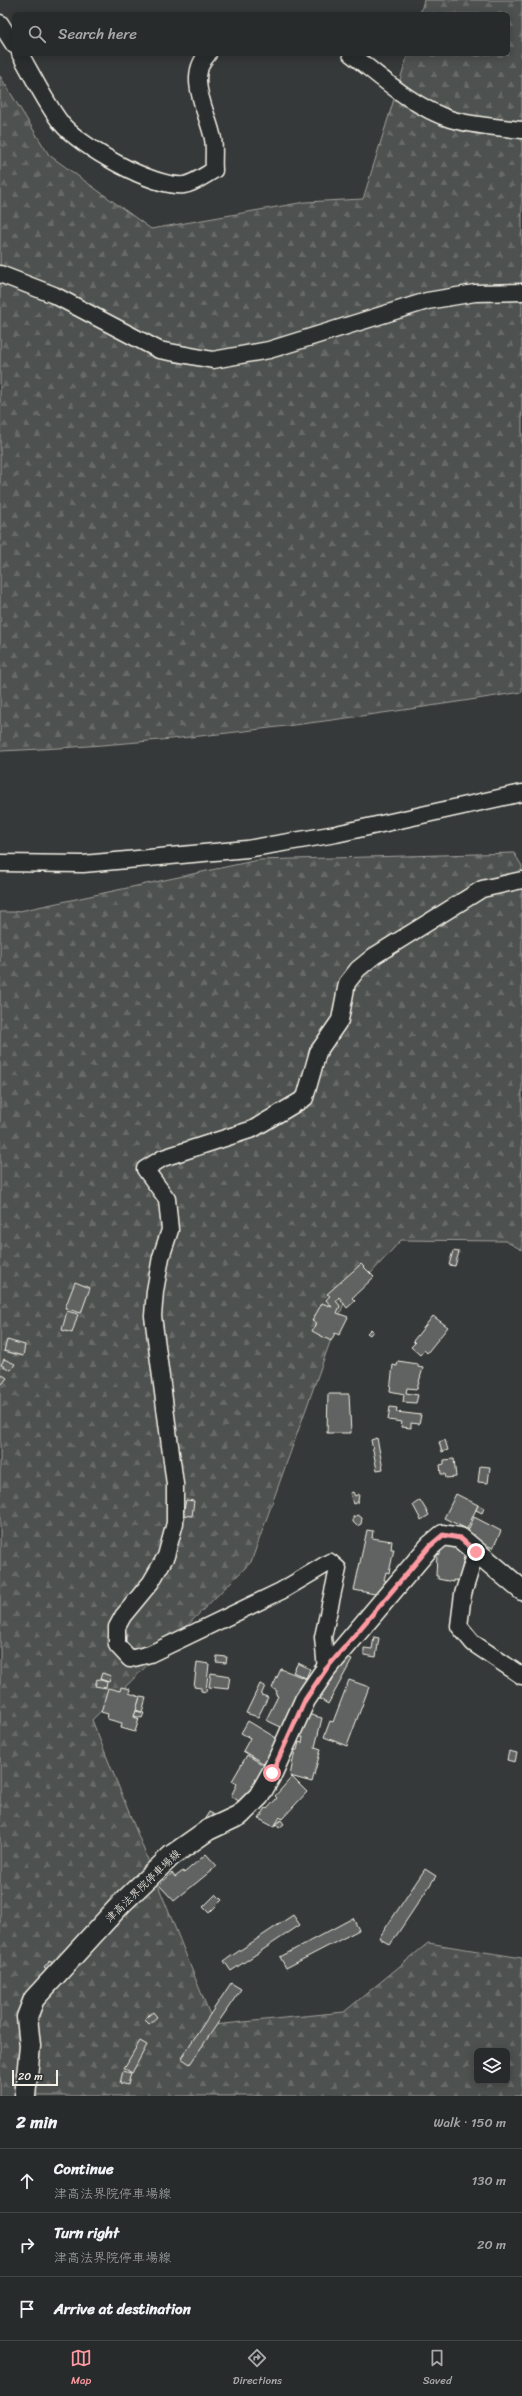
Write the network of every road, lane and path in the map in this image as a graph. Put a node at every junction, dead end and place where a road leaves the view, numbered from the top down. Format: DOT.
graph roads {
  1 [pos="0,23"];
  2 [pos="12,42"];
  3 [pos="21,56"];
  4 [pos="207,56"];
  5 [pos="354,56"];
  6 [pos="522,130"];
  7 [pos="0,274"];
  8 [pos="522,292"];
  9 [pos="522,793"];
  10 [pos="0,862"];
  11 [pos="522,880"];
  12 [pos="476,1552"];
  13 [pos="522,1590"];
  14 [pos="326,1669"];
  15 [pos="522,1676"];
  16 [pos="24,2096"];
  1 -- 2 [label="street"];
  3 -- 4 [label="street"];
  5 -- 6 [label="street"];
  7 -- 8 [label="street"];
  9 -- 10 [label="street"];
  11 -- 14 [label="street"];
  12 -- 13 [label="main road, 津高法界院停車場線"];
  12 -- 14 [label="main road, 津高法界院停車場線"];
  12 -- 15 [label="street"];
  14 -- 16 [label="main road, 津高法界院停車場線"];
}
